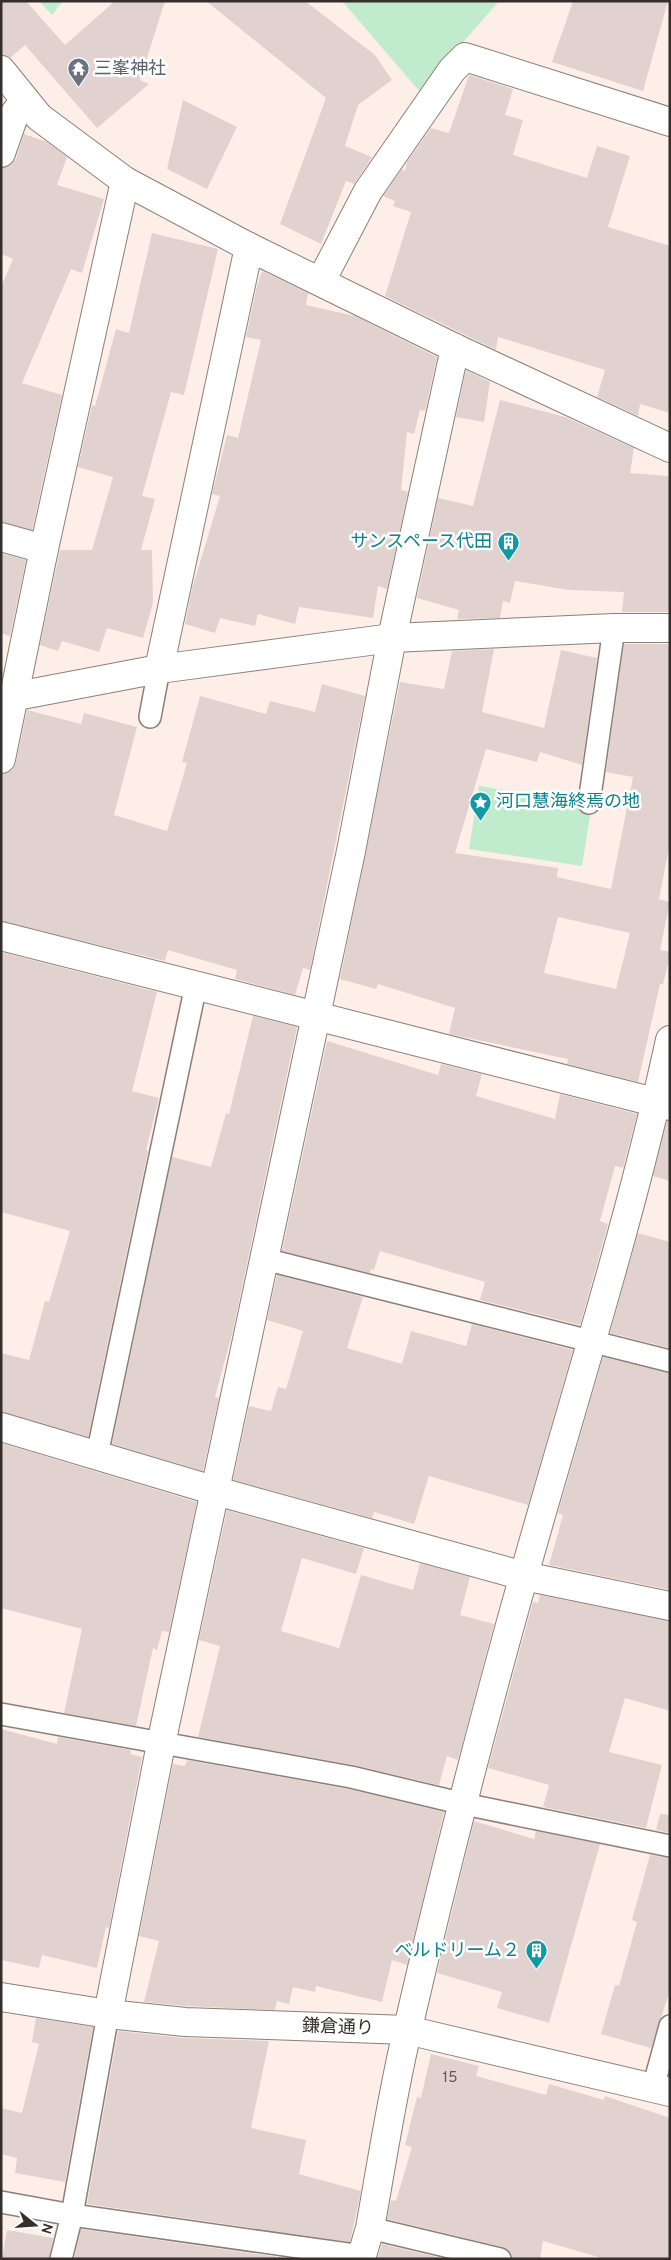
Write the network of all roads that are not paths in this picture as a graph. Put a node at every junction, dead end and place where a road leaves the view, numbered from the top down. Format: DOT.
graph roads {
  1 [pos="1,70"];
  2 [pos="25,100"];
  3 [pos="670,122"];
  4 [pos="1,153"];
  5 [pos="125,181"];
  6 [pos="249,247"];
  7 [pos="320,280"];
  8 [pos="455,348"];
  9 [pos="670,448"];
  10 [pos="1,537"];
  11 [pos="44,549"];
  12 [pos="614,628"];
  13 [pos="670,628"];
  14 [pos="392,638"];
  15 [pos="159,669"];
  16 [pos="8,698"];
  17 [pos="150,717"];
  18 [pos="1,759"];
  19 [pos="589,803"];
  20 [pos="1,936"];
  21 [pos="196,985"];
  22 [pos="315,1015"];
  23 [pos="670,1040"];
  24 [pos="663,1105"];
  25 [pos="264,1259"];
  26 [pos="592,1342"];
  27 [pos="670,1361"];
  28 [pos="1,1427"];
  29 [pos="96,1455"];
  30 [pos="216,1491"];
  31 [pos="524,1576"];
  32 [pos="670,1606"];
  33 [pos="1,1714"];
  34 [pos="161,1744"];
  35 [pos="464,1804"];
  36 [pos="670,1846"];
  37 [pos="1,1997"];
  38 [pos="108,2014"];
  39 [pos="670,2026"];
  40 [pos="407,2030"];
  41 [pos="661,2090"];
  42 [pos="1,2202"];
  43 [pos="72,2215"];
  44 [pos="370,2228"];
  45 [pos="361,2257"];
  46 [pos="61,2259"];
  47 [pos="500,2259"];
  1 -- 2 [label="street"];
  2 -- 4 [label="street"];
  2 -- 5 [label="street"];
  3 -- 7 [label="street"];
  5 -- 6 [label="street"];
  5 -- 11 [label="street"];
  6 -- 7 [label="street"];
  6 -- 15 [label="street"];
  7 -- 8 [label="street"];
  8 -- 9 [label="street"];
  8 -- 14 [label="street"];
  10 -- 11 [label="street"];
  11 -- 16 [label="street"];
  12 -- 13 [label="street"];
  12 -- 14 [label="street"];
  12 -- 19 [label="lane"];
  14 -- 15 [label="street"];
  14 -- 22 [label="street"];
  15 -- 16 [label="street"];
  15 -- 17 [label="lane"];
  16 -- 18 [label="street"];
  20 -- 21 [label="street"];
  21 -- 22 [label="street"];
  21 -- 29 [label="lane"];
  22 -- 24 [label="street"];
  22 -- 25 [label="street"];
  23 -- 24 [label="street"];
  24 -- 26 [label="street"];
  25 -- 26 [label="lane"];
  25 -- 30 [label="street"];
  26 -- 27 [label="lane"];
  26 -- 31 [label="street"];
  28 -- 29 [label="street"];
  29 -- 30 [label="street"];
  30 -- 31 [label="street"];
  30 -- 34 [label="street"];
  31 -- 32 [label="street"];
  31 -- 35 [label="street"];
  33 -- 34 [label="lane"];
  34 -- 35 [label="lane"];
  34 -- 38 [label="street"];
  35 -- 36 [label="lane"];
  35 -- 40 [label="street"];
  37 -- 38 [label="street, 鎌倉通り"];
  38 -- 40 [label="street, 鎌倉通り"];
  38 -- 43 [label="lane"];
  39 -- 41 [label="lane"];
  40 -- 41 [label="street, 鎌倉通り"];
  40 -- 44 [label="street"];
  42 -- 43 [label="lane"];
  43 -- 45 [label="lane"];
  43 -- 46 [label="lane"];
  44 -- 45 [label="street"];
  44 -- 47 [label="lane"];
}
